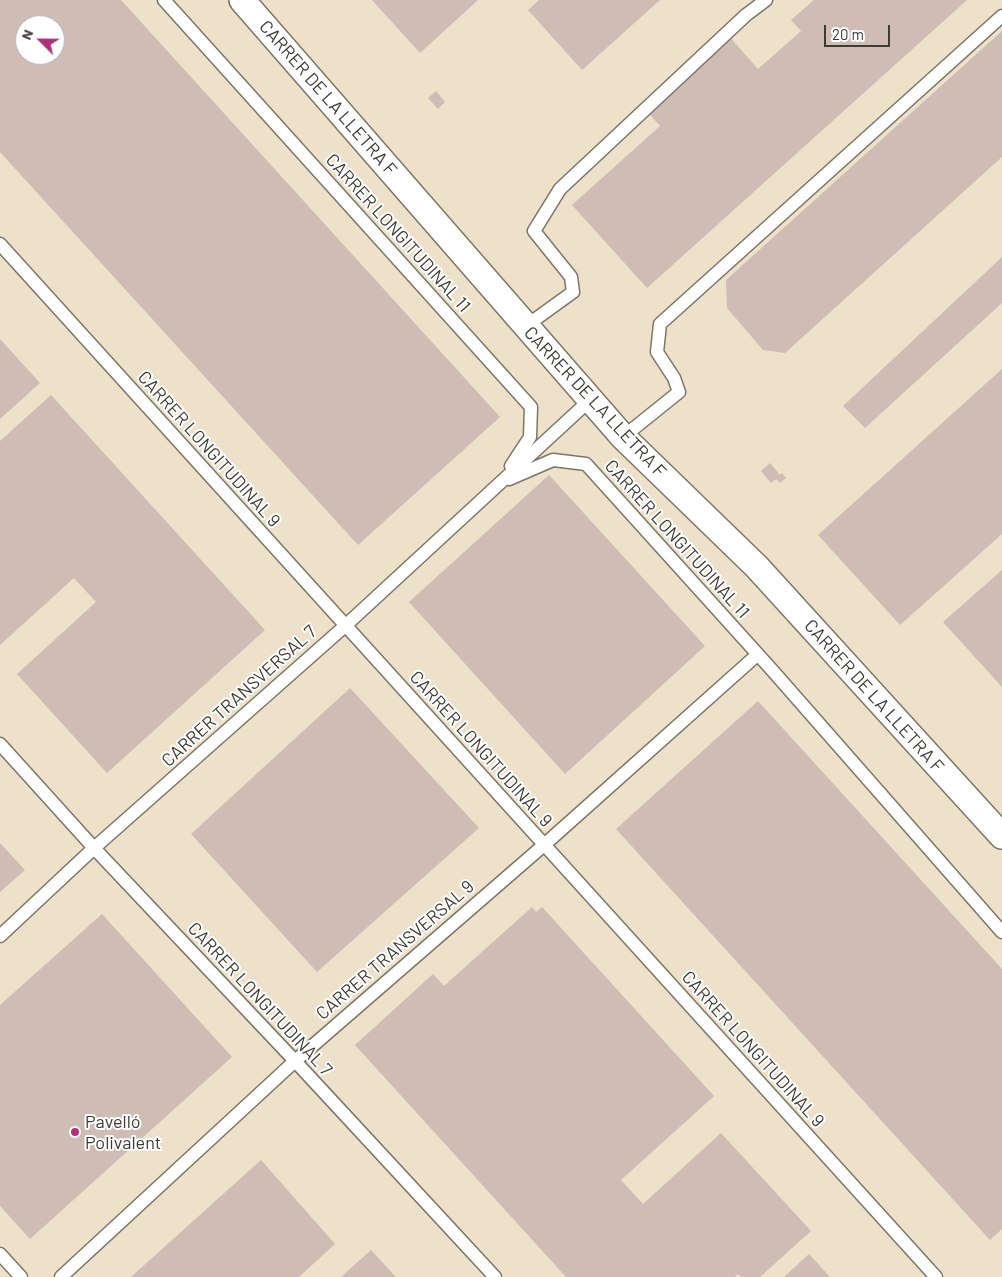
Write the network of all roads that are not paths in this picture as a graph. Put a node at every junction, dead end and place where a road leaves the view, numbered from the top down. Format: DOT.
graph roads {
  1 [pos="164,0"];
  2 [pos="242,0"];
  3 [pos="766,0"];
  4 [pos="1002,16"];
  5 [pos="0,244"];
  6 [pos="526,326"];
  7 [pos="590,400"];
  8 [pos="623,438"];
  9 [pos="500,482"];
  10 [pos="345,626"];
  11 [pos="757,654"];
  12 [pos="0,744"];
  13 [pos="1002,836"];
  14 [pos="544,845"];
  15 [pos="94,848"];
  16 [pos="1002,932"];
  17 [pos="0,936"];
  18 [pos="295,1061"];
  19 [pos="0,1254"];
  20 [pos="21,1277"];
  21 [pos="61,1277"];
  22 [pos="495,1277"];
  23 [pos="936,1277"];
  1 -- 9 [label="lane, CARRER LONGITUDINAL 11"];
  2 -- 6 [label="street, CARRER DE LA LLETRA F"];
  3 -- 6 [label="lane"];
  4 -- 8 [label="lane"];
  5 -- 10 [label="lane, CARRER LONGITUDINAL 9"];
  6 -- 7 [label="street, CARRER DE LA LLETRA F"];
  7 -- 8 [label="street, CARRER DE LA LLETRA F"];
  7 -- 9 [label="lane"];
  8 -- 13 [label="street, CARRER DE LA LLETRA F"];
  9 -- 10 [label="lane, CARRER TRANSVERSAL 7"];
  9 -- 11 [label="lane, CARRER LONGITUDINAL 11"];
  10 -- 14 [label="lane, CARRER LONGITUDINAL 9"];
  10 -- 15 [label="lane, CARRER TRANSVERSAL 7"];
  11 -- 14 [label="lane, CARRER TRANSVERSAL 9"];
  11 -- 16 [label="lane, CARRER LONGITUDINAL 11"];
  12 -- 15 [label="lane, CARRER LONGITUDINAL 7"];
  14 -- 18 [label="lane, CARRER TRANSVERSAL 9"];
  14 -- 23 [label="lane, CARRER LONGITUDINAL 9"];
  15 -- 17 [label="lane, CARRER TRANSVERSAL 7"];
  15 -- 18 [label="lane, CARRER LONGITUDINAL 7"];
  18 -- 21 [label="lane, CARRER TRANSVERSAL 9"];
  18 -- 22 [label="lane, CARRER LONGITUDINAL 7"];
  19 -- 20 [label="lane"];
}
